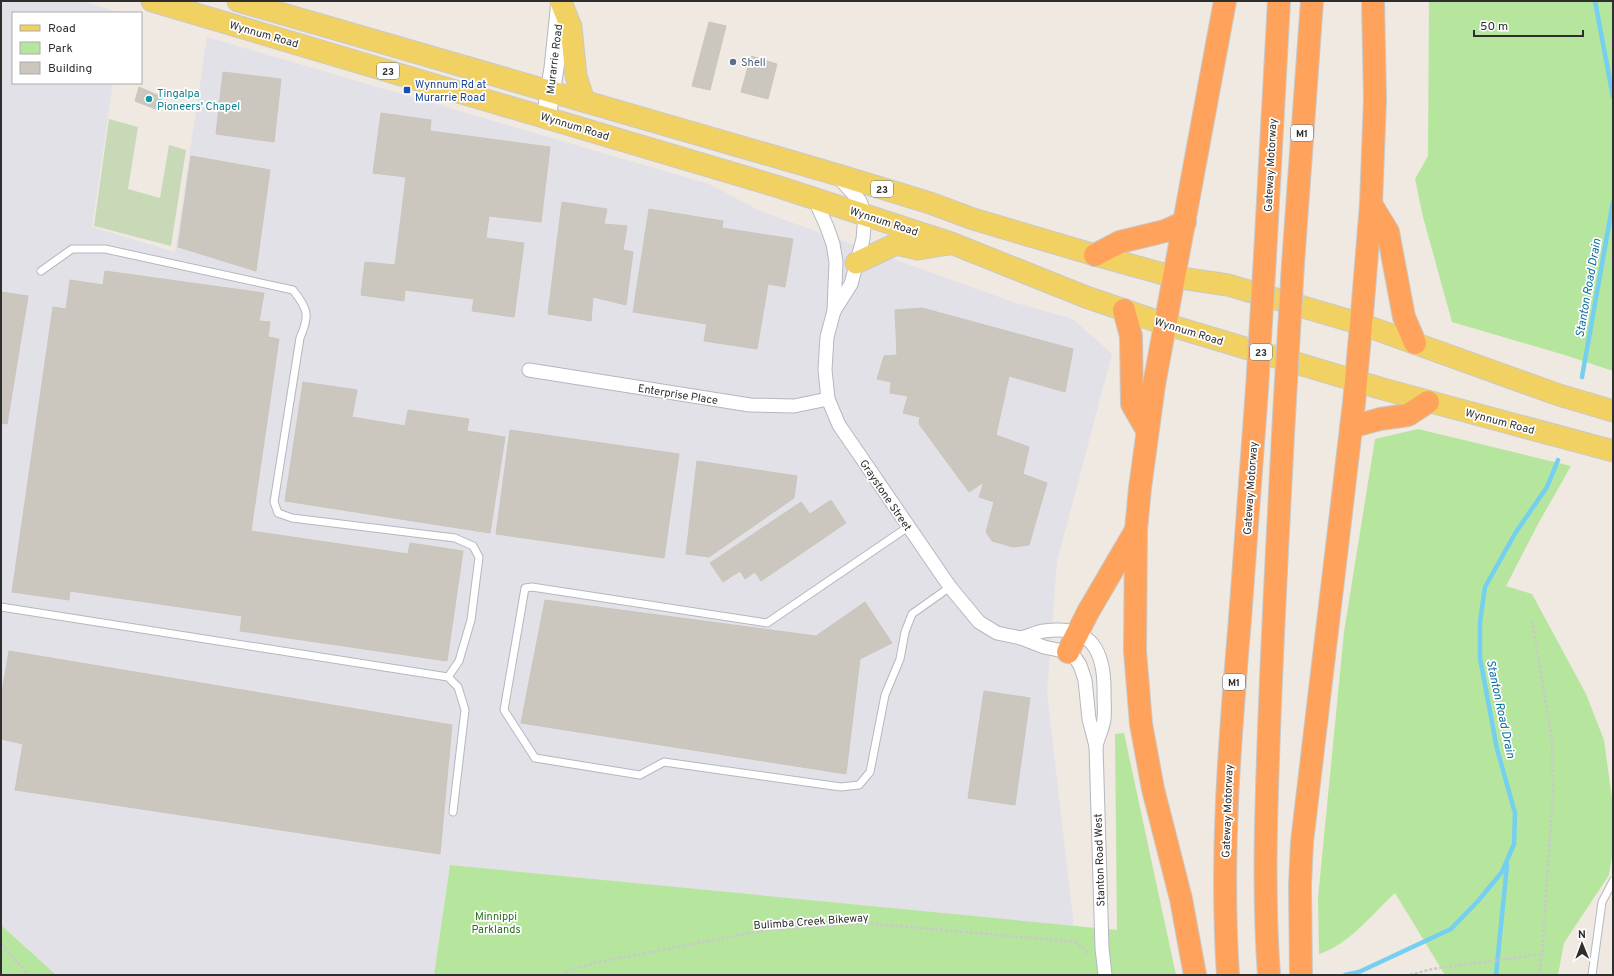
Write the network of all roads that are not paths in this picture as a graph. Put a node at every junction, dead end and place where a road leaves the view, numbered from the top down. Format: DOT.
graph roads {
  1 [pos="152,1"];
  2 [pos="238,1"];
  3 [pos="561,1"];
  4 [pos="1225,1"];
  5 [pos="1279,1"];
  6 [pos="1312,1"];
  7 [pos="1373,1"];
  8 [pos="551,91"];
  9 [pos="584,101"];
  10 [pos="546,118"];
  11 [pos="835,174"];
  12 [pos="814,198"];
  13 [pos="1370,204"];
  14 [pos="866,215"];
  15 [pos="1185,222"];
  16 [pos="951,243"];
  17 [pos="1095,255"];
  18 [pos="856,263"];
  19 [pos="41,271"];
  20 [pos="1174,277"];
  21 [pos="1124,310"];
  22 [pos="834,311"];
  23 [pos="1166,324"];
  24 [pos="1361,324"];
  25 [pos="1415,343"];
  26 [pos="529,370"];
  27 [pos="1356,380"];
  28 [pos="828,399"];
  29 [pos="1428,402"];
  30 [pos="1613,411"];
  31 [pos="1351,427"];
  32 [pos="1147,430"];
  33 [pos="1613,451"];
  34 [pos="908,527"];
  35 [pos="1136,530"];
  36 [pos="950,586"];
  37 [pos="1,607"];
  38 [pos="1021,638"];
  39 [pos="1072,643"];
  40 [pos="448,678"];
  41 [pos="1096,746"];
  42 [pos="453,812"];
  43 [pos="1613,881"];
  44 [pos="1105,975"];
  45 [pos="1195,975"];
  46 [pos="1228,975"];
  47 [pos="1269,975"];
  48 [pos="1301,975"];
  49 [pos="1592,975"];
  1 -- 10 [label="main road, Wynnum Road / 23"];
  2 -- 8 [label="main road, 23"];
  3 -- 8 [label="street, Murarrie Road"];
  3 -- 9 [label="main road"];
  4 -- 15 [label="highway"];
  5 -- 46 [label="highway, Gateway Motorway / M1, bridge"];
  6 -- 47 [label="highway, M1, bridge"];
  7 -- 13 [label="highway"];
  8 -- 9 [label="main road, 23"];
  8 -- 10 [label="street, Murarrie Road"];
  9 -- 11 [label="main road, 23"];
  10 -- 12 [label="main road, Wynnum Road / 23"];
  11 -- 14 [label="street"];
  11 -- 17 [label="main road, 23"];
  12 -- 14 [label="main road, Wynnum Road / 23"];
  12 -- 22 [label="street, Graystone Street"];
  13 -- 24 [label="highway"];
  13 -- 25 [label="highway"];
  14 -- 16 [label="main road, Wynnum Road / 23"];
  14 -- 18 [label="street, Graystone Street"];
  15 -- 17 [label="highway"];
  15 -- 20 [label="highway"];
  16 -- 18 [label="main road"];
  16 -- 21 [label="main road, Wynnum Road / 23"];
  17 -- 20 [label="main road, 23"];
  18 -- 22 [label="street, Graystone Street"];
  19 -- 40 [label="lane"];
  20 -- 23 [label="highway"];
  20 -- 24 [label="main road, 23"];
  21 -- 23 [label="main road, Wynnum Road / 23"];
  21 -- 32 [label="highway"];
  22 -- 28 [label="street, Graystone Street"];
  23 -- 27 [label="main road, Wynnum Road / 23"];
  23 -- 32 [label="highway"];
  24 -- 25 [label="main road, 23"];
  24 -- 27 [label="highway"];
  25 -- 30 [label="main road, 23"];
  26 -- 28 [label="street, Enterprise Place"];
  27 -- 29 [label="main road, Wynnum Road / 23"];
  27 -- 31 [label="highway"];
  28 -- 34 [label="street, Graystone Street"];
  29 -- 31 [label="highway"];
  29 -- 33 [label="main road, Wynnum Road / 23"];
  31 -- 48 [label="highway"];
  32 -- 35 [label="highway"];
  34 -- 36 [label="street, Graystone Street"];
  34 -- 36 [label="lane"];
  35 -- 39 [label="highway"];
  35 -- 45 [label="highway"];
  36 -- 38 [label="street, Graystone Street"];
  37 -- 40 [label="lane"];
  38 -- 39 [label="street, Graystone Street"];
  38 -- 39 [label="street, Graystone Street"];
  39 -- 41 [label="street, Stanton Road West"];
  39 -- 41 [label="street, Stanton Road West"];
  40 -- 42 [label="lane"];
  41 -- 44 [label="street, Stanton Road West"];
  43 -- 49 [label="lane"];
}
